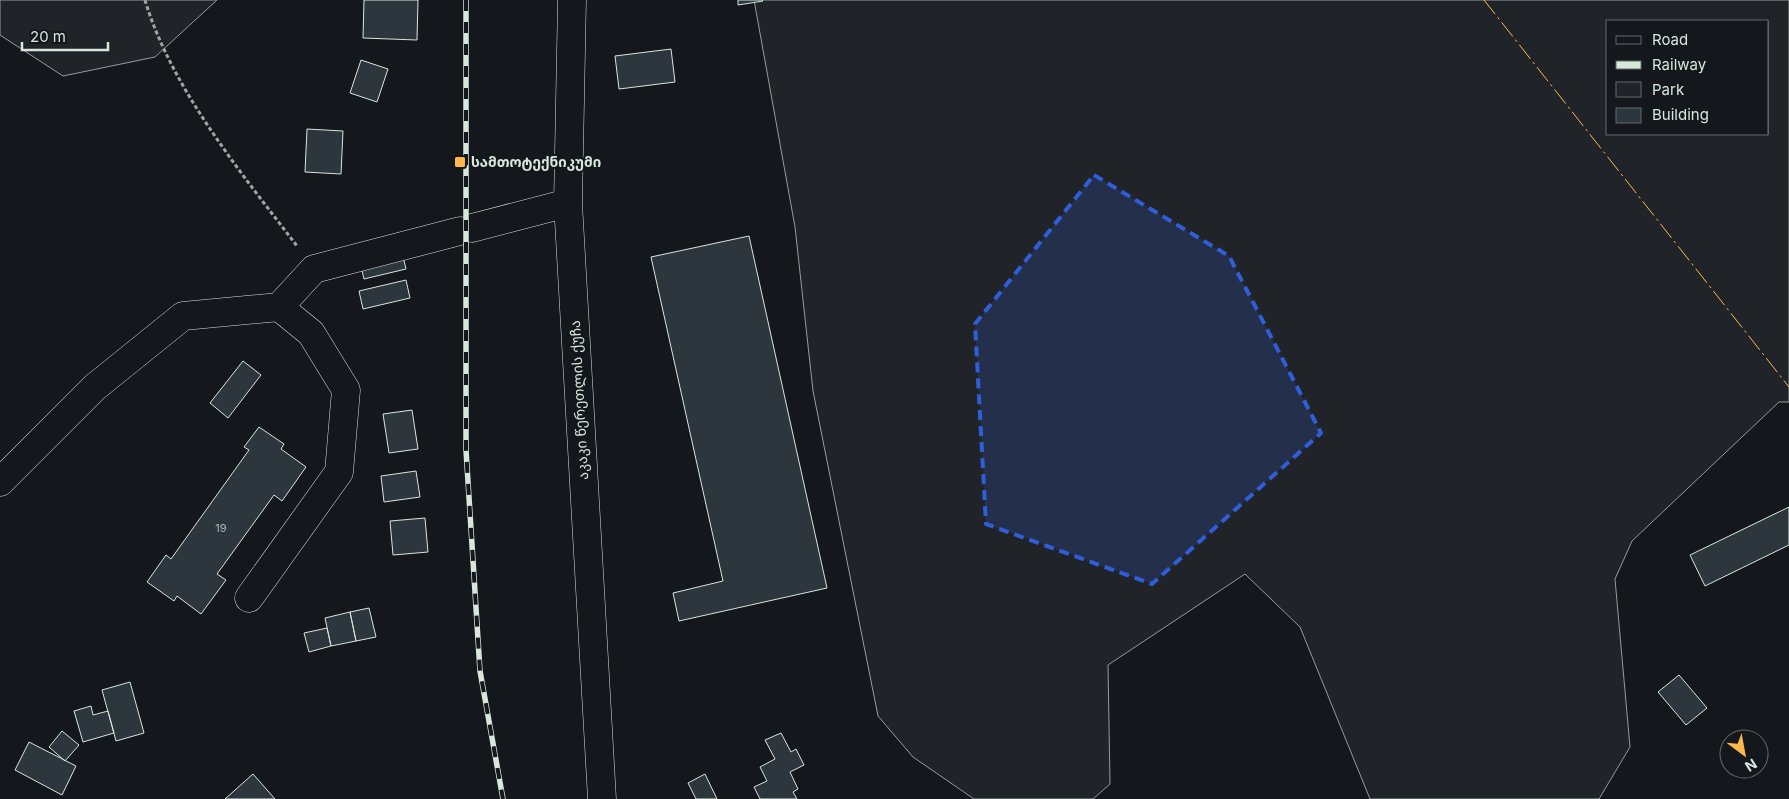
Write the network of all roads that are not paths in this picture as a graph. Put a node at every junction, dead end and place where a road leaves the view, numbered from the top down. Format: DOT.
graph roads {
  1 [pos="572,0"];
  2 [pos="568,203"];
  3 [pos="279,307"];
  4 [pos="0,482"];
  5 [pos="249,598"];
  6 [pos="602,799"];
  1 -- 2 [label="street, აკაკი წერეთლის ქუჩა"];
  2 -- 3 [label="street"];
  2 -- 6 [label="street, აკაკი წერეთლის ქუჩა"];
  3 -- 4 [label="street"];
  3 -- 5 [label="street"];
}
